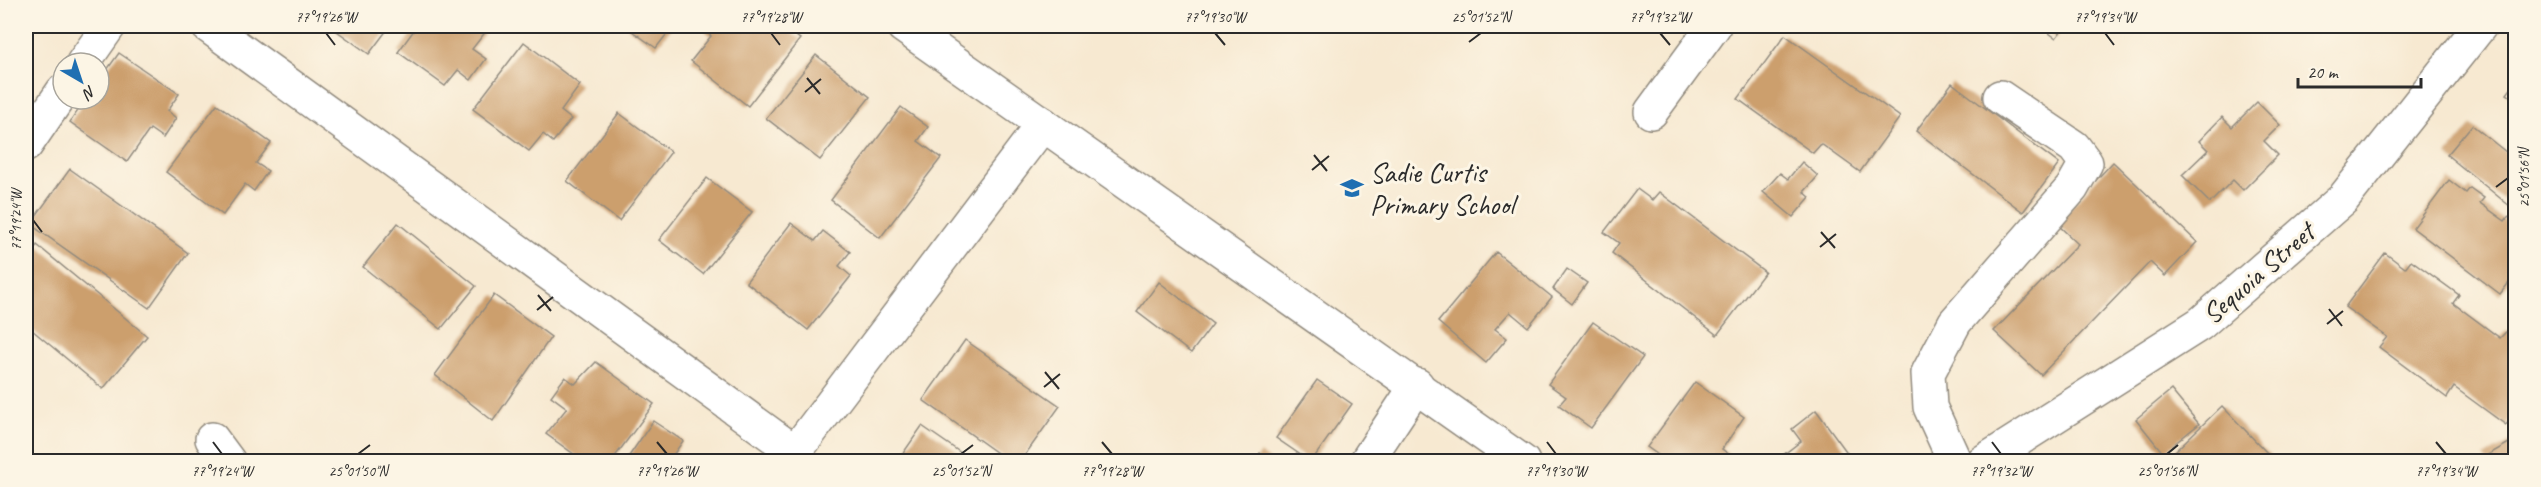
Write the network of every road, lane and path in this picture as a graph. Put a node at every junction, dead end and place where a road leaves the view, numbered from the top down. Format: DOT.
graph roads {
  1 [pos="109,26"];
  2 [pos="208,26"];
  3 [pos="903,26"];
  4 [pos="1714,26"];
  5 [pos="2480,26"];
  6 [pos="91,51"];
  7 [pos="2000,97"];
  8 [pos="51,109"];
  9 [pos="1651,112"];
  10 [pos="1043,124"];
  11 [pos="26,145"];
  12 [pos="1417,386"];
  13 [pos="792,457"];
  14 [pos="1366,462"];
  15 [pos="1523,462"];
  16 [pos="1955,462"];
  17 [pos="1983,462"];
  1 -- 6 [label="street"];
  2 -- 13 [label="street"];
  3 -- 10 [label="street"];
  4 -- 9 [label="street"];
  5 -- 17 [label="street, Sequoia Street"];
  7 -- 16 [label="street"];
  8 -- 11 [label="street"];
  10 -- 12 [label="street"];
  10 -- 13 [label="street"];
  12 -- 14 [label="street"];
  12 -- 15 [label="street"];
}
